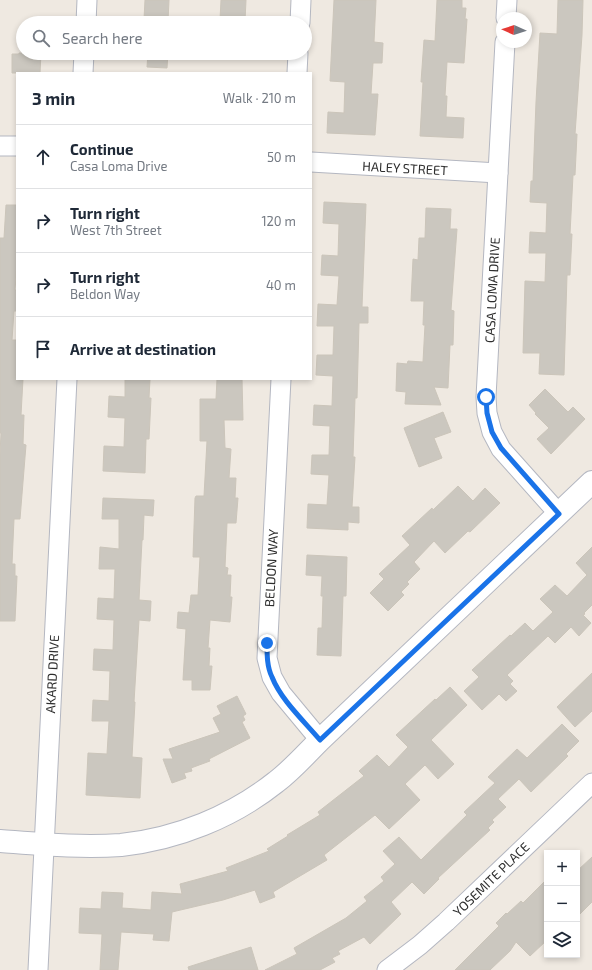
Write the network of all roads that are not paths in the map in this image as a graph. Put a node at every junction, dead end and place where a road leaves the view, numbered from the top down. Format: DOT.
graph roads {
  1 [pos="88,0"];
  2 [pos="301,0"];
  3 [pos="507,0"];
  4 [pos="506,12"];
  5 [pos="87,16"];
  6 [pos="300,16"];
  7 [pos="505,48"];
  8 [pos="84,60"];
  9 [pos="298,60"];
  10 [pos="83,72"];
  11 [pos="297,72"];
  12 [pos="0,146"];
  13 [pos="16,146"];
  14 [pos="312,162"];
  15 [pos="498,173"];
  16 [pos="67,380"];
  17 [pos="281,380"];
  18 [pos="592,482"];
  19 [pos="559,514"];
  20 [pos="320,740"];
  21 [pos="592,783"];
  22 [pos="0,841"];
  23 [pos="44,844"];
  24 [pos="38,970"];
  25 [pos="387,970"];
  1 -- 5 [label="street"];
  2 -- 6 [label="street"];
  3 -- 4 [label="street"];
  7 -- 15 [label="street, CASA LOMA DRIVE"];
  8 -- 10 [label="street"];
  9 -- 11 [label="street"];
  12 -- 13 [label="street"];
  14 -- 15 [label="street, HALEY STREET"];
  15 -- 19 [label="street, CASA LOMA DRIVE"];
  16 -- 23 [label="street, AKARD DRIVE"];
  17 -- 20 [label="street, BELDON WAY"];
  18 -- 19 [label="main road"];
  19 -- 20 [label="main road"];
  20 -- 23 [label="main road"];
  21 -- 25 [label="street, YOSEMITE PLACE"];
  22 -- 23 [label="main road"];
  23 -- 24 [label="street, AKARD DRIVE"];
}
